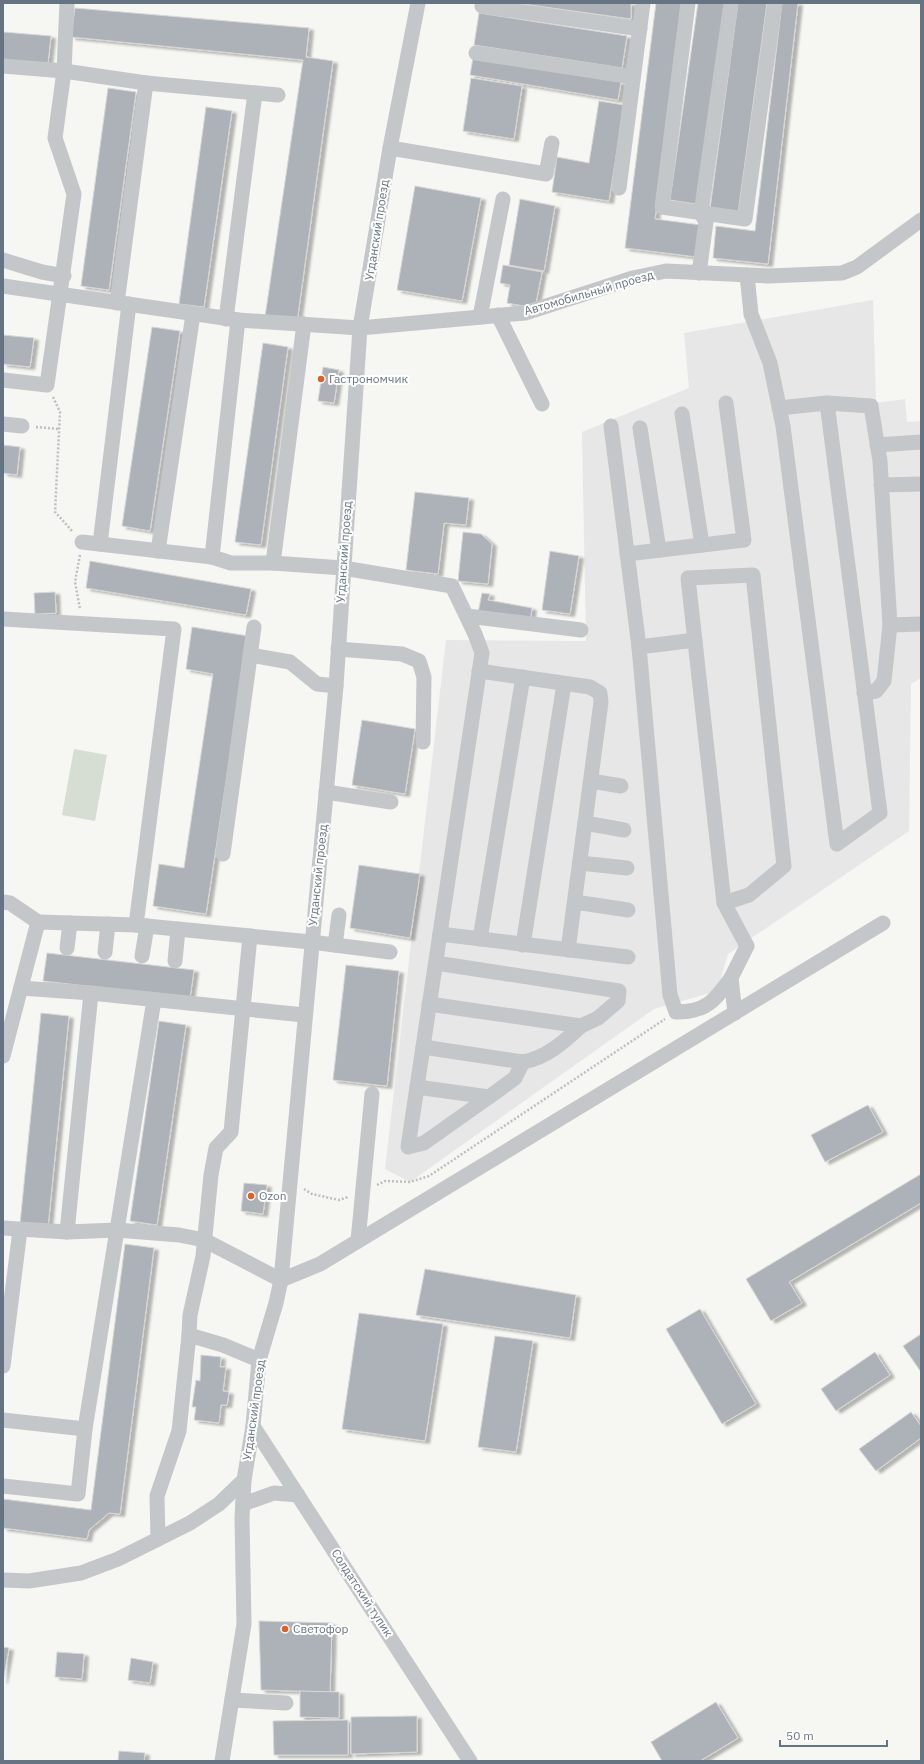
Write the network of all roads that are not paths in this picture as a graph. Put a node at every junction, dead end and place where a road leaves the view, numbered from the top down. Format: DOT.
graph roads {
  1 [pos="67,3"];
  2 [pos="418,3"];
  3 [pos="643,3"];
  4 [pos="688,3"];
  5 [pos="731,3"];
  6 [pos="775,3"];
  7 [pos="482,6"];
  8 [pos="640,29"];
  9 [pos="476,53"];
  10 [pos="3,66"];
  11 [pos="64,71"];
  12 [pos="633,77"];
  13 [pos="146,83"];
  14 [pos="255,93"];
  15 [pos="278,95"];
  16 [pos="552,143"];
  17 [pos="390,148"];
  18 [pos="619,188"];
  19 [pos="503,199"];
  20 [pos="701,212"];
  21 [pos="921,220"];
  22 [pos="3,260"];
  23 [pos="699,273"];
  24 [pos="747,275"];
  25 [pos="64,276"];
  26 [pos="3,286"];
  27 [pos="61,294"];
  28 [pos="123,303"];
  29 [pos="193,314"];
  30 [pos="498,315"];
  31 [pos="480,317"];
  32 [pos="232,320"];
  33 [pos="304,324"];
  34 [pos="360,328"];
  35 [pos="3,380"];
  36 [pos="726,403"];
  37 [pos="827,403"];
  38 [pos="542,404"];
  39 [pos="779,408"];
  40 [pos="682,414"];
  41 [pos="3,424"];
  42 [pos="22,426"];
  43 [pos="611,426"];
  44 [pos="640,428"];
  45 [pos="921,442"];
  46 [pos="877,445"];
  47 [pos="921,484"];
  48 [pos="882,485"];
  49 [pos="82,542"];
  50 [pos="100,544"];
  51 [pos="702,545"];
  52 [pos="158,550"];
  53 [pos="659,550"];
  54 [pos="627,554"];
  55 [pos="212,557"];
  56 [pos="274,563"];
  57 [pos="343,568"];
  58 [pos="467,616"];
  59 [pos="3,619"];
  60 [pos="921,624"];
  61 [pos="890,625"];
  62 [pos="254,627"];
  63 [pos="581,630"];
  64 [pos="695,640"];
  65 [pos="639,647"];
  66 [pos="338,649"];
  67 [pos="250,655"];
  68 [pos="479,671"];
  69 [pos="523,678"];
  70 [pos="564,684"];
  71 [pos="336,686"];
  72 [pos="864,693"];
  73 [pos="423,742"];
  74 [pos="591,781"];
  75 [pos="621,786"];
  76 [pos="326,792"];
  77 [pos="391,802"];
  78 [pos="585,824"];
  79 [pos="624,830"];
  80 [pos="223,854"];
  81 [pos="580,863"];
  82 [pos="627,868"];
  83 [pos="3,902"];
  84 [pos="575,902"];
  85 [pos="724,903"];
  86 [pos="628,910"];
  87 [pos="339,915"];
  88 [pos="38,922"];
  89 [pos="70,923"];
  90 [pos="883,923"];
  91 [pos="108,924"];
  92 [pos="142,926"];
  93 [pos="178,929"];
  94 [pos="440,934"];
  95 [pos="250,936"];
  96 [pos="480,939"];
  97 [pos="311,942"];
  98 [pos="335,945"];
  99 [pos="523,945"];
  100 [pos="67,948"];
  101 [pos="568,950"];
  102 [pos="105,952"];
  103 [pos="390,952"];
  104 [pos="142,956"];
  105 [pos="628,957"];
  106 [pos="175,961"];
  107 [pos="436,963"];
  108 [pos="731,978"];
  109 [pos="21,988"];
  110 [pos="91,993"];
  111 [pos="154,1000"];
  112 [pos="430,1004"];
  113 [pos="243,1009"];
  114 [pos="735,1013"];
  115 [pos="304,1015"];
  116 [pos="581,1026"];
  117 [pos="423,1047"];
  118 [pos="3,1056"];
  119 [pos="523,1062"];
  120 [pos="417,1087"];
  121 [pos="372,1094"];
  122 [pos="489,1097"];
  123 [pos="3,1228"];
  124 [pos="20,1230"];
  125 [pos="117,1230"];
  126 [pos="68,1232"];
  127 [pos="204,1240"];
  128 [pos="358,1241"];
  129 [pos="281,1280"];
  130 [pos="189,1335"];
  131 [pos="259,1360"];
  132 [pos="3,1366"];
  133 [pos="3,1420"];
  134 [pos="253,1426"];
  135 [pos="85,1429"];
  136 [pos="244,1480"];
  137 [pos="3,1486"];
  138 [pos="298,1495"];
  139 [pos="243,1504"];
  140 [pos="158,1539"];
  141 [pos="3,1580"];
  142 [pos="232,1700"];
  143 [pos="286,1703"];
  144 [pos="222,1761"];
  145 [pos="470,1761"];
  1 -- 11 [label="street"];
  2 -- 17 [label="street, Угданский проезд"];
  3 -- 8 [label="street"];
  4 -- 20 [label="street"];
  5 -- 20 [label="street"];
  6 -- 20 [label="street"];
  7 -- 8 [label="street"];
  8 -- 12 [label="street"];
  9 -- 12 [label="street"];
  10 -- 11 [label="street"];
  11 -- 13 [label="street"];
  11 -- 25 [label="street"];
  12 -- 18 [label="street"];
  13 -- 14 [label="street"];
  13 -- 28 [label="street"];
  14 -- 15 [label="street"];
  14 -- 32 [label="street"];
  16 -- 17 [label="street"];
  17 -- 34 [label="street, Угданский проезд"];
  19 -- 31 [label="street"];
  20 -- 23 [label="street"];
  21 -- 24 [label="street, Автомобильный проезд"];
  22 -- 25 [label="street"];
  23 -- 24 [label="street, Автомобильный проезд"];
  23 -- 30 [label="street, Автомобильный проезд"];
  24 -- 39 [label="street"];
  25 -- 27 [label="street"];
  26 -- 27 [label="street, Автомобильный проезд"];
  27 -- 28 [label="street, Автомобильный проезд"];
  27 -- 35 [label="street"];
  28 -- 29 [label="street, Автомобильный проезд"];
  28 -- 50 [label="street"];
  29 -- 32 [label="street, Автомобильный проезд"];
  29 -- 52 [label="street"];
  30 -- 31 [label="street, Автомобильный проезд"];
  30 -- 38 [label="street"];
  31 -- 34 [label="street, Автомобильный проезд"];
  32 -- 33 [label="street, Автомобильный проезд"];
  32 -- 55 [label="street"];
  33 -- 34 [label="street, Автомобильный проезд"];
  33 -- 56 [label="street"];
  34 -- 57 [label="street, Угданский проезд"];
  36 -- 51 [label="street"];
  37 -- 39 [label="street"];
  37 -- 46 [label="street"];
  37 -- 72 [label="street"];
  39 -- 72 [label="street"];
  40 -- 51 [label="street"];
  41 -- 42 [label="street"];
  43 -- 54 [label="street"];
  44 -- 53 [label="street"];
  45 -- 46 [label="street"];
  46 -- 48 [label="street"];
  47 -- 48 [label="street"];
  48 -- 61 [label="street"];
  49 -- 50 [label="street"];
  50 -- 52 [label="street"];
  51 -- 53 [label="street"];
  52 -- 55 [label="street"];
  53 -- 54 [label="street"];
  54 -- 65 [label="street"];
  55 -- 56 [label="street"];
  56 -- 57 [label="street"];
  57 -- 58 [label="street"];
  57 -- 66 [label="street, Угданский проезд"];
  58 -- 63 [label="street"];
  58 -- 68 [label="street"];
  59 -- 92 [label="street"];
  60 -- 61 [label="street"];
  61 -- 72 [label="street"];
  62 -- 67 [label="street"];
  64 -- 65 [label="street"];
  64 -- 85 [label="street"];
  64 -- 85 [label="street"];
  65 -- 108 [label="street"];
  66 -- 71 [label="street, Угданский проезд"];
  66 -- 73 [label="street"];
  67 -- 71 [label="street"];
  67 -- 80 [label="street"];
  68 -- 69 [label="street"];
  68 -- 94 [label="street"];
  69 -- 70 [label="street"];
  69 -- 96 [label="street"];
  70 -- 74 [label="street"];
  70 -- 99 [label="street"];
  71 -- 76 [label="street, Угданский проезд"];
  74 -- 75 [label="street"];
  74 -- 78 [label="street"];
  76 -- 77 [label="street"];
  76 -- 97 [label="street, Угданский проезд"];
  78 -- 79 [label="street"];
  78 -- 81 [label="street"];
  81 -- 82 [label="street"];
  81 -- 84 [label="street"];
  83 -- 88 [label="street"];
  84 -- 86 [label="street"];
  84 -- 101 [label="street"];
  85 -- 108 [label="street"];
  87 -- 98 [label="street"];
  88 -- 89 [label="street"];
  88 -- 109 [label="street"];
  89 -- 91 [label="street"];
  89 -- 100 [label="street"];
  90 -- 114 [label="street"];
  91 -- 92 [label="street"];
  91 -- 102 [label="street"];
  92 -- 93 [label="street"];
  92 -- 104 [label="street"];
  93 -- 95 [label="street"];
  93 -- 106 [label="street"];
  94 -- 96 [label="street"];
  94 -- 107 [label="street"];
  95 -- 97 [label="street"];
  95 -- 113 [label="street"];
  96 -- 99 [label="street"];
  97 -- 98 [label="street"];
  97 -- 115 [label="street, Угданский проезд"];
  98 -- 103 [label="street"];
  99 -- 101 [label="street"];
  101 -- 105 [label="street"];
  107 -- 112 [label="street"];
  107 -- 116 [label="street"];
  108 -- 114 [label="street"];
  109 -- 110 [label="street"];
  109 -- 118 [label="street"];
  110 -- 111 [label="street"];
  110 -- 126 [label="street"];
  111 -- 113 [label="street"];
  111 -- 125 [label="street"];
  112 -- 116 [label="street"];
  112 -- 117 [label="street"];
  113 -- 115 [label="street"];
  113 -- 127 [label="street"];
  114 -- 128 [label="street"];
  115 -- 129 [label="street, Угданский проезд"];
  116 -- 119 [label="street"];
  117 -- 119 [label="street"];
  117 -- 120 [label="street"];
  119 -- 122 [label="street"];
  120 -- 122 [label="street"];
  120 -- 122 [label="street"];
  121 -- 128 [label="street"];
  123 -- 124 [label="street"];
  124 -- 126 [label="street"];
  124 -- 132 [label="street"];
  125 -- 126 [label="street"];
  125 -- 127 [label="street"];
  125 -- 135 [label="street"];
  127 -- 129 [label="street"];
  127 -- 130 [label="street"];
  128 -- 129 [label="street"];
  129 -- 131 [label="street, Угданский проезд"];
  130 -- 131 [label="street"];
  130 -- 140 [label="street"];
  131 -- 134 [label="street, Угданский проезд"];
  133 -- 135 [label="street"];
  134 -- 136 [label="street, Угданский проезд"];
  134 -- 138 [label="street, Солдатский тупик"];
  135 -- 137 [label="street"];
  136 -- 139 [label="street, Угданский проезд"];
  136 -- 140 [label="street"];
  138 -- 139 [label="street"];
  138 -- 145 [label="street, Солдатский тупик"];
  139 -- 142 [label="street, Угданский проезд"];
  140 -- 141 [label="street"];
  142 -- 143 [label="street"];
  142 -- 144 [label="street, Угданский проезд"];
}
